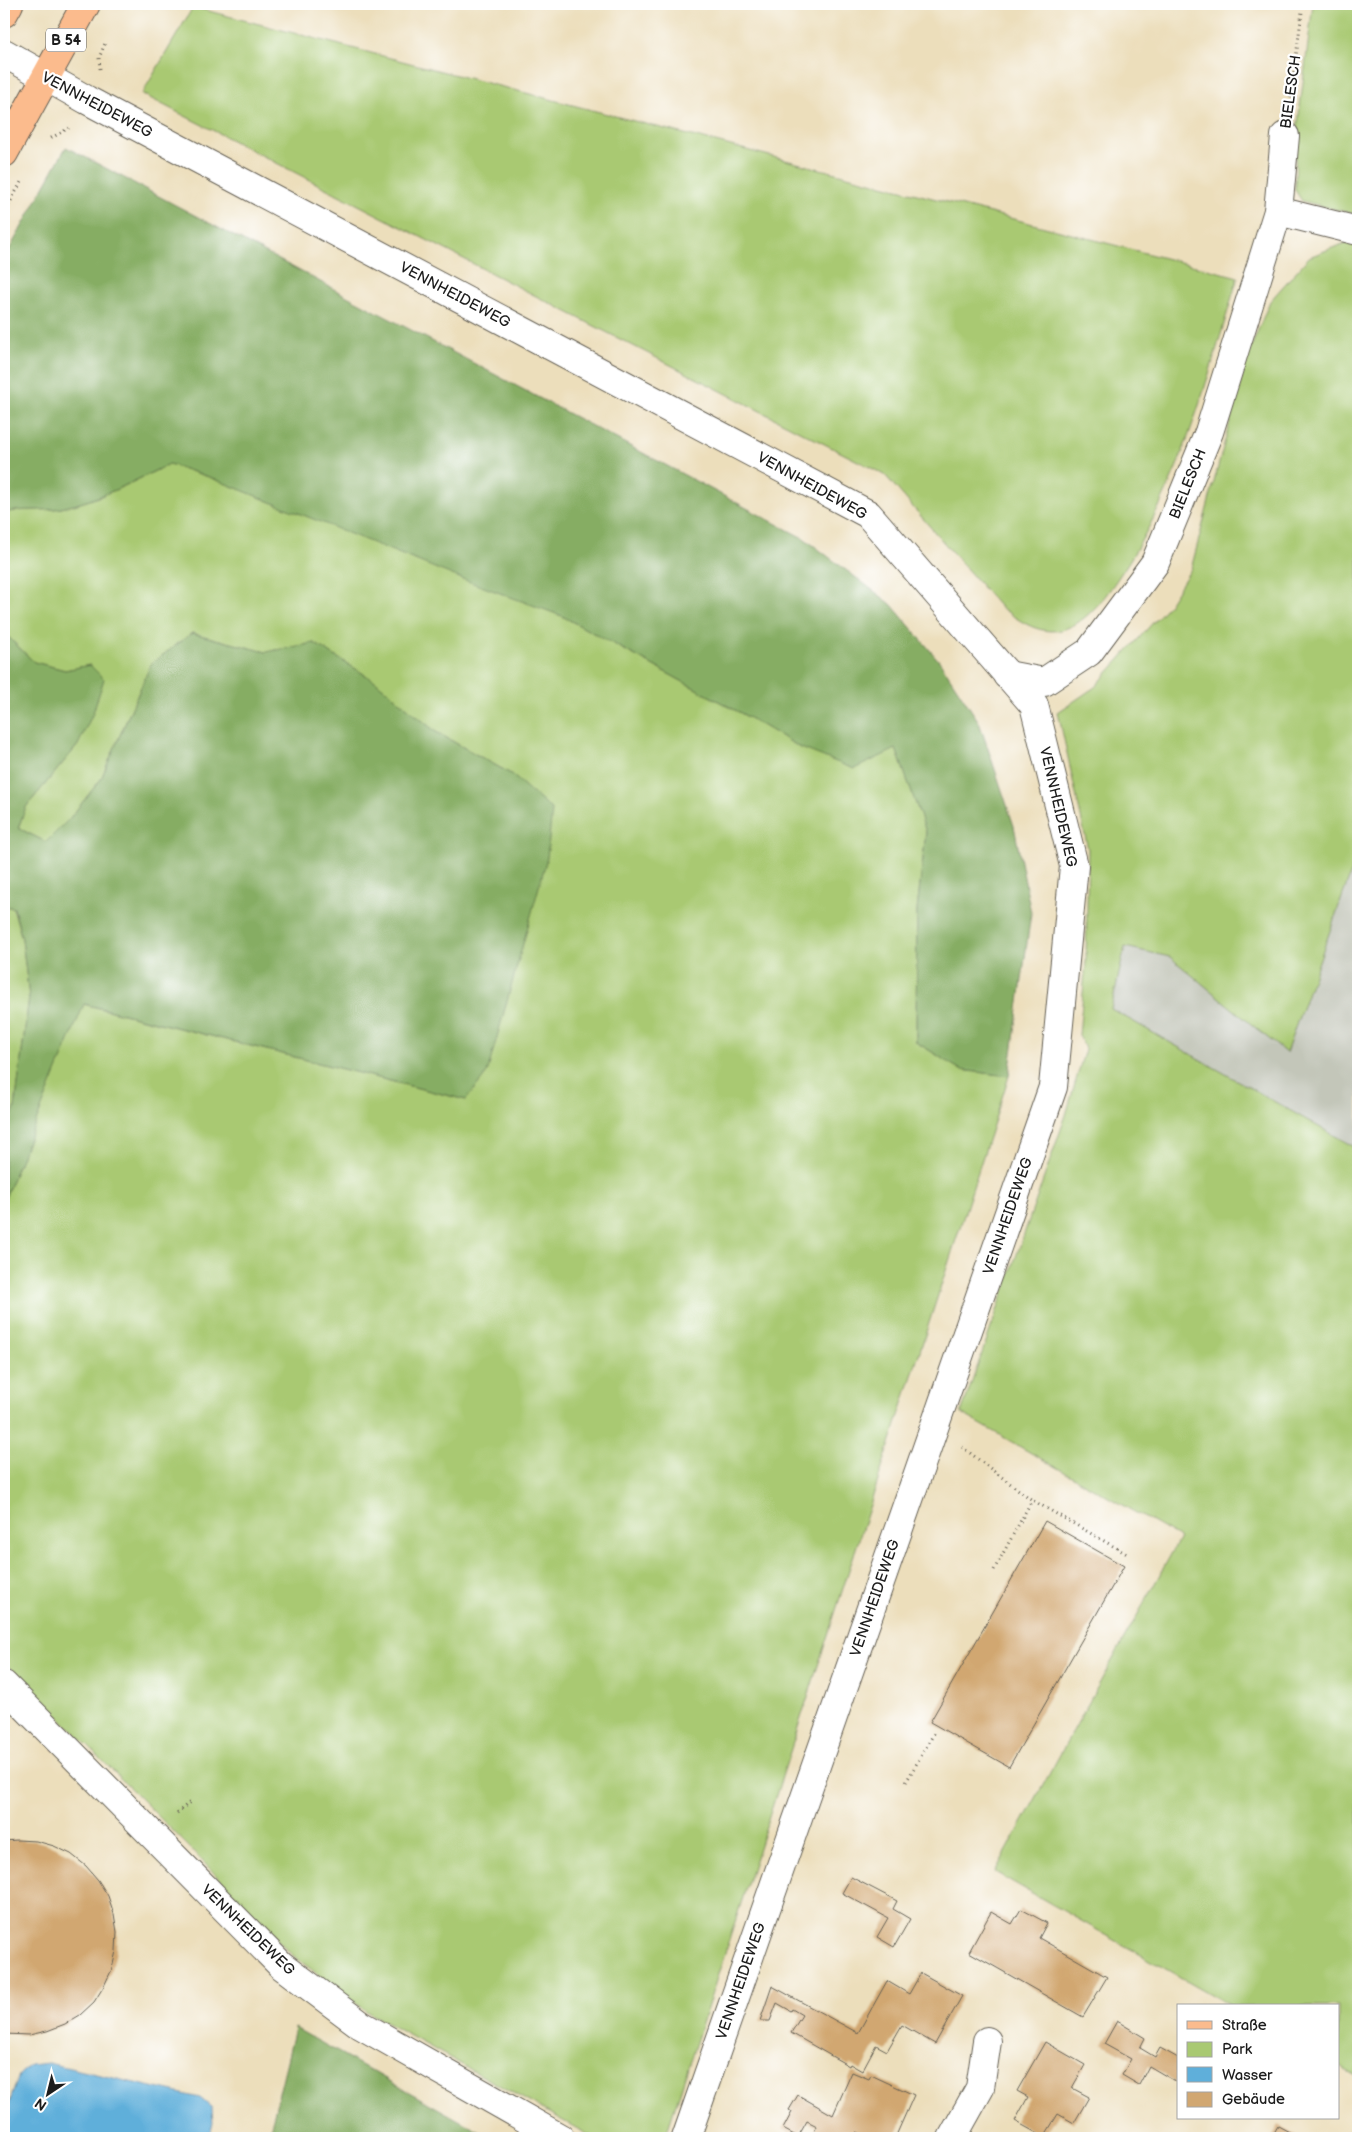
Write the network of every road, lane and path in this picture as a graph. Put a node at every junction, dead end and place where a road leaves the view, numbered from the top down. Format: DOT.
graph roads {
  1 [pos="9,4"];
  2 [pos="86,4"];
  3 [pos="1303,4"];
  4 [pos="4,12"];
  5 [pos="4,53"];
  6 [pos="46,77"];
  7 [pos="1285,136"];
  8 [pos="4,153"];
  9 [pos="1278,211"];
  10 [pos="1358,230"];
  11 [pos="1007,674"];
  12 [pos="934,1430"];
  13 [pos="1032,1500"];
  14 [pos="1127,1554"];
  15 [pos="994,1570"];
  16 [pos="4,1685"];
  17 [pos="936,1730"];
  18 [pos="906,1782"];
  19 [pos="987,2041"];
  20 [pos="560,2138"];
  21 [pos="686,2138"];
  22 [pos="952,2138"];
  1 -- 4 [label="main road"];
  2 -- 6 [label="main road, B 54"];
  3 -- 7 [label="path, BIELESCH"];
  5 -- 6 [label="street, VENNHEIDEWEG"];
  6 -- 8 [label="main road, B 54"];
  6 -- 11 [label="street, VENNHEIDEWEG"];
  7 -- 9 [label="street, BIELESCH"];
  9 -- 10 [label="street"];
  9 -- 11 [label="street, BIELESCH"];
  11 -- 12 [label="street, VENNHEIDEWEG"];
  12 -- 13 [label="path"];
  12 -- 21 [label="street, VENNHEIDEWEG"];
  13 -- 14 [label="path"];
  13 -- 15 [label="path"];
  16 -- 20 [label="street, VENNHEIDEWEG"];
  17 -- 18 [label="path"];
  19 -- 22 [label="street"];
}
